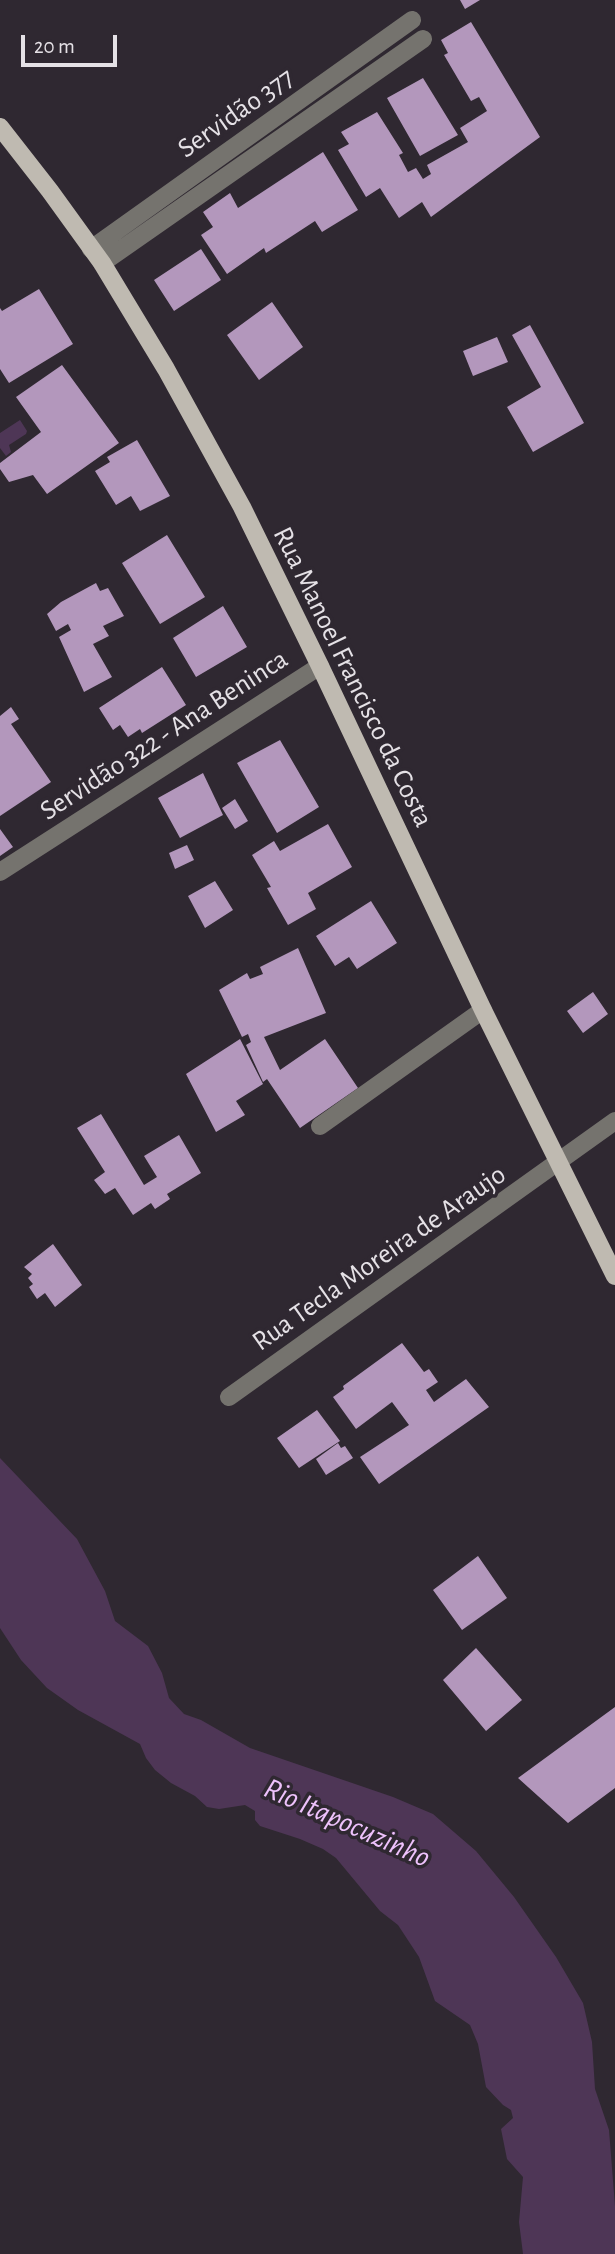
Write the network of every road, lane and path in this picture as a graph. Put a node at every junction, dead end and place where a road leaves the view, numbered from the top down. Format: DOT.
graph roads {
  1 [pos="412,20"];
  2 [pos="423,39"];
  3 [pos="0,127"];
  4 [pos="96,256"];
  5 [pos="320,666"];
  6 [pos="0,872"];
  7 [pos="482,1010"];
  8 [pos="615,1121"];
  9 [pos="320,1126"];
  10 [pos="559,1162"];
  11 [pos="615,1276"];
  12 [pos="229,1397"];
  1 -- 4 [label="street, Servidão 377"];
  2 -- 4 [label="street"];
  3 -- 4 [label="main road, Rua Manoel Francisco da Costa"];
  4 -- 5 [label="main road, Rua Manoel Francisco da Costa"];
  5 -- 6 [label="street, Servidão 322 - Ana Beninca"];
  5 -- 7 [label="main road, Rua Manoel Francisco da Costa"];
  7 -- 9 [label="street"];
  7 -- 10 [label="main road, Rua Manoel Francisco da Costa"];
  8 -- 10 [label="street, Rua Tecla Moreira de Araujo"];
  10 -- 11 [label="main road, Rua Manoel Francisco da Costa"];
  10 -- 12 [label="street, Rua Tecla Moreira de Araujo"];
}
